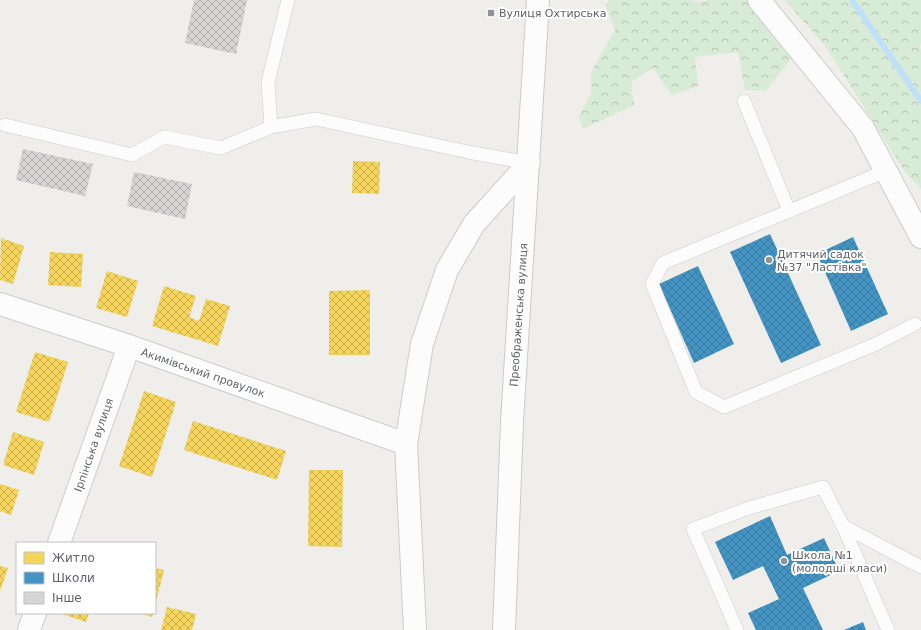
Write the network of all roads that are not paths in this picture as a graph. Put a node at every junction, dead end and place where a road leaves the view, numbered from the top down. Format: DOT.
graph roads {
  1 [pos="288,0"];
  2 [pos="538,0"];
  3 [pos="759,0"];
  4 [pos="744,101"];
  5 [pos="5,125"];
  6 [pos="271,127"];
  7 [pos="529,163"];
  8 [pos="886,171"];
  9 [pos="789,211"];
  10 [pos="921,237"];
  11 [pos="0,304"];
  12 [pos="915,324"];
  13 [pos="129,346"];
  14 [pos="406,444"];
  15 [pos="843,526"];
  16 [pos="59,542"];
  17 [pos="921,567"];
  18 [pos="35,614"];
  19 [pos="29,630"];
  20 [pos="415,630"];
  21 [pos="504,630"];
  22 [pos="738,630"];
  23 [pos="888,630"];
  1 -- 6 [label="lane"];
  2 -- 7 [label="street, Преображенська вулиця"];
  3 -- 8 [label="street"];
  4 -- 9 [label="lane"];
  5 -- 6 [label="lane"];
  6 -- 7 [label="lane"];
  7 -- 14 [label="street"];
  7 -- 21 [label="street, Преображенська вулиця"];
  8 -- 9 [label="lane"];
  8 -- 10 [label="street"];
  9 -- 12 [label="lane"];
  11 -- 13 [label="street, Акимівський провулок"];
  13 -- 14 [label="street, Акимівський провулок"];
  13 -- 16 [label="street, Ірпінська вулиця"];
  14 -- 20 [label="street"];
  15 -- 17 [label="lane"];
  15 -- 22 [label="lane"];
  15 -- 23 [label="lane"];
  18 -- 19 [label="street"];
}
